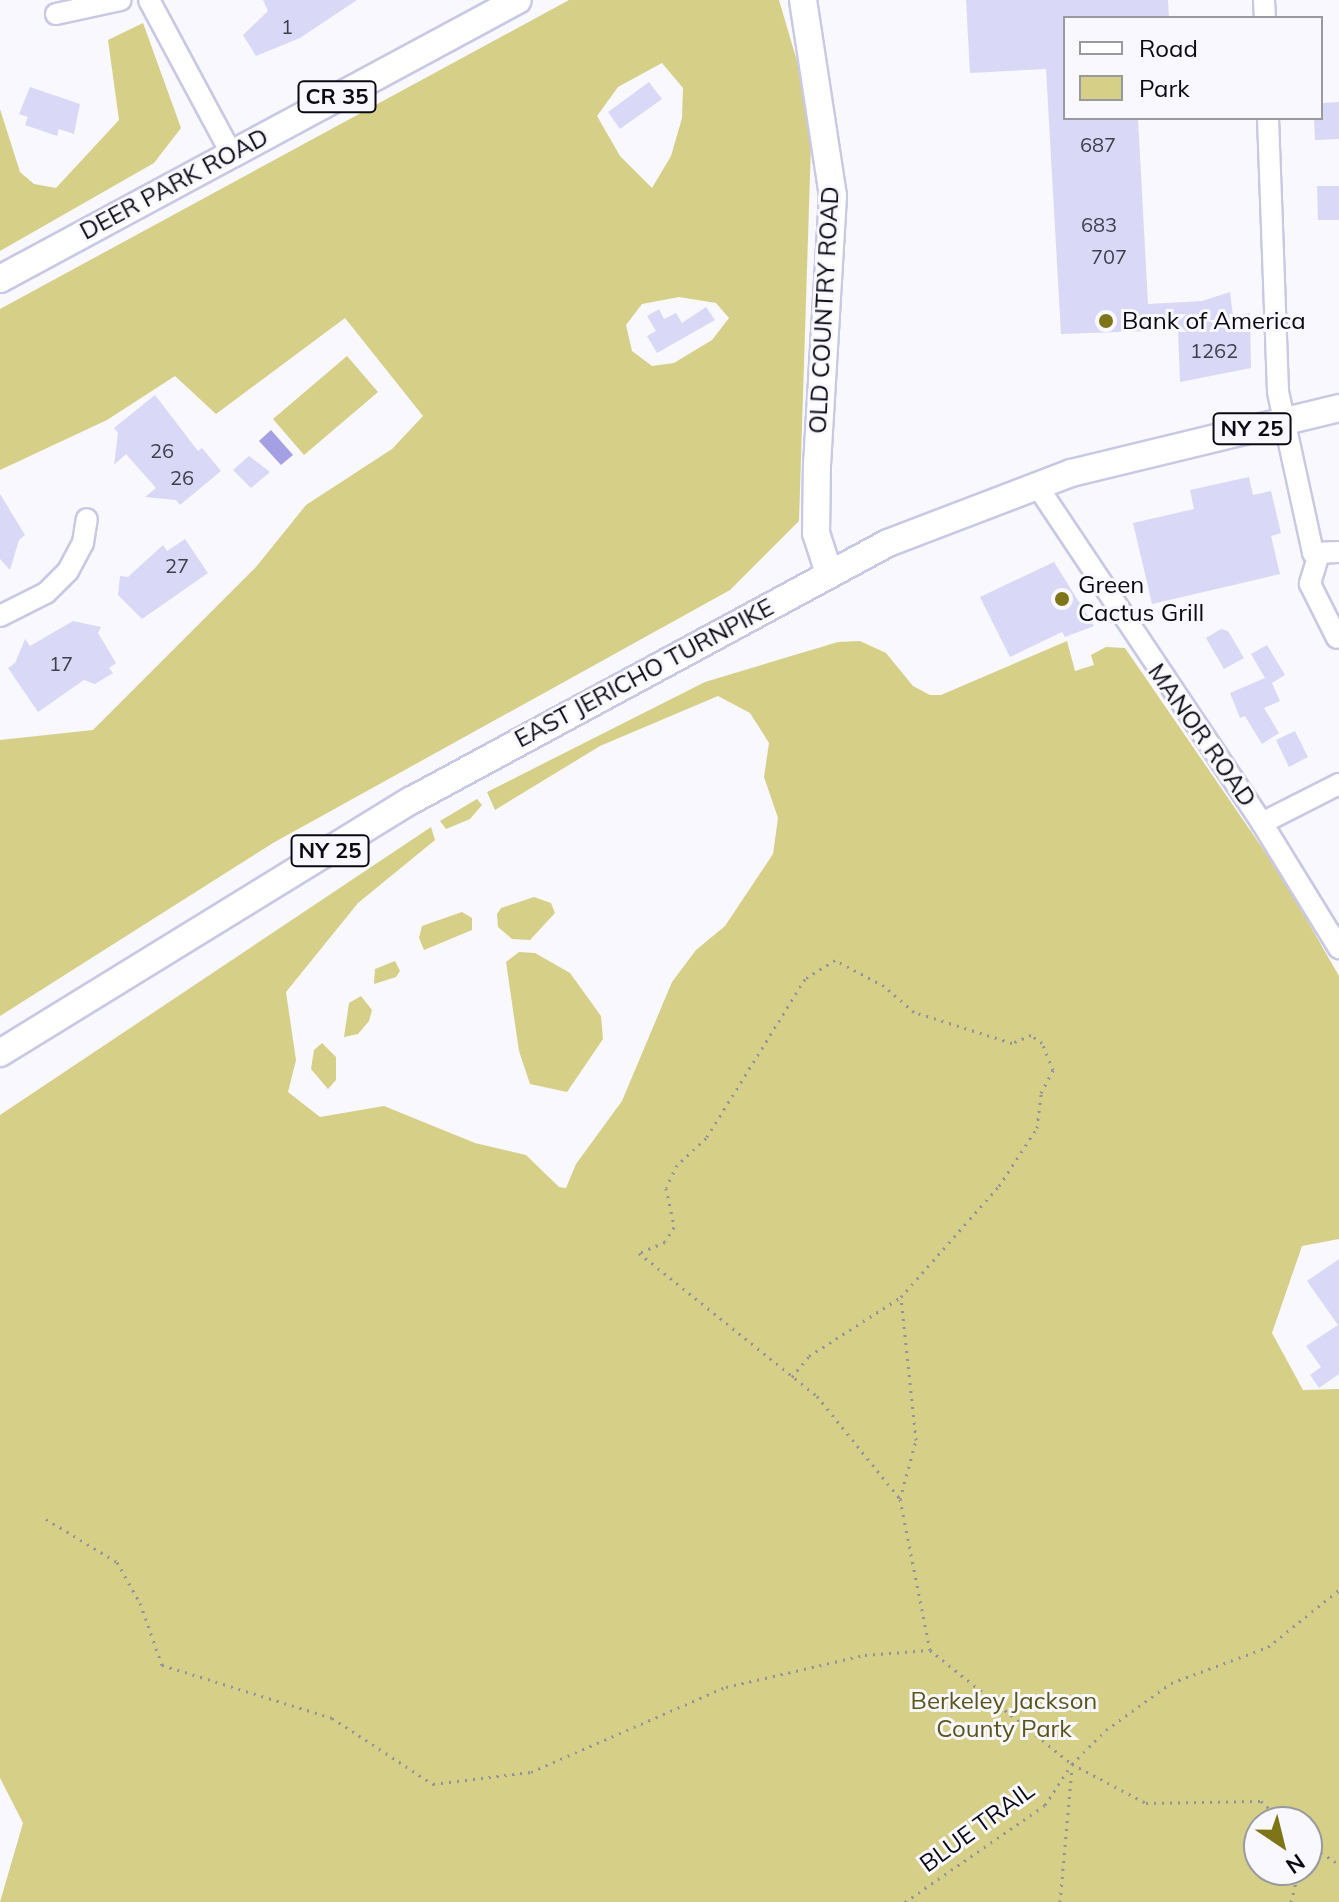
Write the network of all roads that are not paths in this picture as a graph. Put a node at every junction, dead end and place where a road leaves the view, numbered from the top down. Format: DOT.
graph roads {
  1 [pos="121,0"];
  2 [pos="149,0"];
  3 [pos="518,0"];
  4 [pos="803,0"];
  5 [pos="56,14"];
  6 [pos="1268,120"];
  7 [pos="231,153"];
  8 [pos="0,279"];
  9 [pos="1339,408"];
  10 [pos="1284,421"];
  11 [pos="1036,484"];
  12 [pos="87,519"];
  13 [pos="1339,552"];
  14 [pos="1318,557"];
  15 [pos="829,573"];
  16 [pos="0,616"];
  17 [pos="1337,638"];
  18 [pos="1339,784"];
  19 [pos="1262,823"];
  20 [pos="1339,948"];
  21 [pos="0,1053"];
  1 -- 5 [label="street"];
  2 -- 7 [label="street"];
  3 -- 7 [label="main road, DEER PARK ROAD / CR 35"];
  4 -- 15 [label="main road, OLD COUNTRY ROAD"];
  6 -- 10 [label="street"];
  7 -- 8 [label="main road, DEER PARK ROAD / CR 35"];
  9 -- 10 [label="main road, EAST JERICHO TURNPIKE / NY 25"];
  10 -- 11 [label="main road, EAST JERICHO TURNPIKE / NY 25"];
  10 -- 14 [label="street"];
  11 -- 15 [label="main road, EAST JERICHO TURNPIKE / NY 25"];
  11 -- 19 [label="street, MANOR ROAD"];
  12 -- 16 [label="street"];
  13 -- 14 [label="street"];
  14 -- 17 [label="street"];
  15 -- 21 [label="main road, EAST JERICHO TURNPIKE / NY 25"];
  18 -- 19 [label="street"];
  19 -- 20 [label="street, MANOR ROAD"];
}
